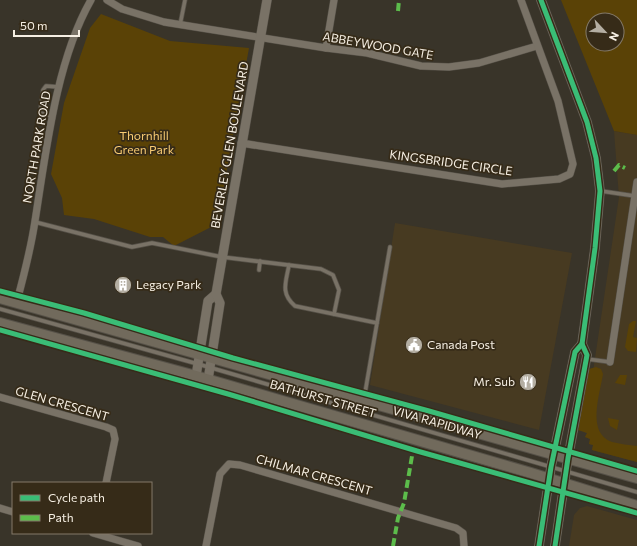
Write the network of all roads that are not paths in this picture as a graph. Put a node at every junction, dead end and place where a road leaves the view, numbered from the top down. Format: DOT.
graph roads {
  1 [pos="91,0"];
  2 [pos="106,0"];
  3 [pos="185,0"];
  4 [pos="267,0"];
  5 [pos="334,0"];
  6 [pos="521,0"];
  7 [pos="541,0"];
  8 [pos="180,24"];
  9 [pos="261,37"];
  10 [pos="537,46"];
  11 [pos="326,48"];
  12 [pos="60,87"];
  13 [pos="53,116"];
  14 [pos="241,143"];
  15 [pos="637,182"];
  16 [pos="600,191"];
  17 [pos="635,196"];
  18 [pos="35,222"];
  19 [pos="390,247"];
  20 [pos="222,257"];
  21 [pos="260,261"];
  22 [pos="289,265"];
  23 [pos="259,270"];
  24 [pos="216,294"];
  25 [pos="0,298"];
  26 [pos="17,301"];
  27 [pos="0,309"];
  28 [pos="334,314"];
  29 [pos="0,322"];
  30 [pos="377,323"];
  31 [pos="582,344"];
  32 [pos="200,353"];
  33 [pos="586,358"];
  34 [pos="211,362"];
  35 [pos="610,362"];
  36 [pos="198,364"];
  37 [pos="196,376"];
  38 [pos="208,380"];
  39 [pos="0,397"];
  40 [pos="364,400"];
  41 [pos="554,454"];
  42 [pos="568,458"];
  43 [pos="551,467"];
  44 [pos="566,471"];
  45 [pos="637,478"];
  46 [pos="549,479"];
  47 [pos="106,482"];
  48 [pos="564,484"];
  49 [pos="637,492"];
  50 [pos="637,506"];
  51 [pos="0,508"];
  52 [pos="12,512"];
  53 [pos="98,534"];
  54 [pos="138,546"];
  55 [pos="206,546"];
  56 [pos="464,546"];
  57 [pos="539,546"];
  58 [pos="555,546"];
  1 -- 12 [label="street, NORTH PARK ROAD"];
  2 -- 8 [label="street, ABBEYWOOD GATE"];
  3 -- 8 [label="lane"];
  4 -- 9 [label="street, BEVERLEY GLEN BOULEVARD"];
  5 -- 11 [label="street"];
  6 -- 10 [label="street, KINGSBRIDGE CIRCLE"];
  7 -- 16 [label="street"];
  8 -- 9 [label="street, ABBEYWOOD GATE"];
  9 -- 11 [label="street, ABBEYWOOD GATE"];
  9 -- 14 [label="street, BEVERLEY GLEN BOULEVARD"];
  10 -- 11 [label="street, ABBEYWOOD GATE"];
  10 -- 14 [label="street, KINGSBRIDGE CIRCLE"];
  12 -- 13 [label="street, NORTH PARK ROAD"];
  12 -- 13 [label="lane"];
  13 -- 18 [label="street, NORTH PARK ROAD"];
  14 -- 20 [label="street, BEVERLEY GLEN BOULEVARD"];
  15 -- 17 [label="street"];
  16 -- 17 [label="lane"];
  16 -- 31 [label="street"];
  17 -- 35 [label="street"];
  18 -- 20 [label="lane"];
  18 -- 26 [label="street, NORTH PARK ROAD"];
  19 -- 30 [label="lane"];
  20 -- 21 [label="lane"];
  20 -- 24 [label="street, BEVERLEY GLEN BOULEVARD"];
  21 -- 22 [label="lane"];
  21 -- 23 [label="lane"];
  22 -- 28 [label="lane"];
  22 -- 28 [label="lane"];
  24 -- 32 [label="street, BEVERLEY GLEN BOULEVARD"];
  24 -- 34 [label="street, BEVERLEY GLEN BOULEVARD"];
  25 -- 26 [label="main road, BATHURST STREET"];
  26 -- 32 [label="main road, BATHURST STREET"];
  27 -- 36 [label="lane, VIVA RAPIDWAY"];
  28 -- 30 [label="lane"];
  29 -- 37 [label="main road, BATHURST STREET"];
  30 -- 40 [label="lane"];
  31 -- 33 [label="street"];
  31 -- 41 [label="street"];
  32 -- 34 [label="main road, BATHURST STREET"];
  32 -- 36 [label="street, BEVERLEY GLEN BOULEVARD"];
  33 -- 35 [label="lane"];
  33 -- 42 [label="street"];
  34 -- 36 [label="lane, VIVA RAPIDWAY"];
  34 -- 38 [label="street, BEVERLEY GLEN BOULEVARD"];
  34 -- 40 [label="main road, BATHURST STREET"];
  34 -- 43 [label="lane, VIVA RAPIDWAY"];
  36 -- 37 [label="street, BEVERLEY GLEN BOULEVARD"];
  37 -- 38 [label="main road, BATHURST STREET"];
  38 -- 46 [label="main road, BATHURST STREET"];
  39 -- 47 [label="street, GLEN CRESCENT"];
  40 -- 41 [label="main road, BATHURST STREET"];
  41 -- 42 [label="main road, BATHURST STREET"];
  41 -- 43 [label="street"];
  42 -- 44 [label="street"];
  42 -- 45 [label="main road, BATHURST STREET"];
  43 -- 44 [label="lane, VIVA RAPIDWAY"];
  43 -- 46 [label="street"];
  44 -- 48 [label="street"];
  44 -- 49 [label="lane, VIVA RAPIDWAY"];
  46 -- 48 [label="main road, BATHURST STREET"];
  46 -- 57 [label="street"];
  48 -- 50 [label="main road, BATHURST STREET"];
  48 -- 58 [label="street"];
  51 -- 52 [label="street"];
  53 -- 54 [label="street"];
  55 -- 56 [label="street, CHILMAR CRESCENT"];
}
